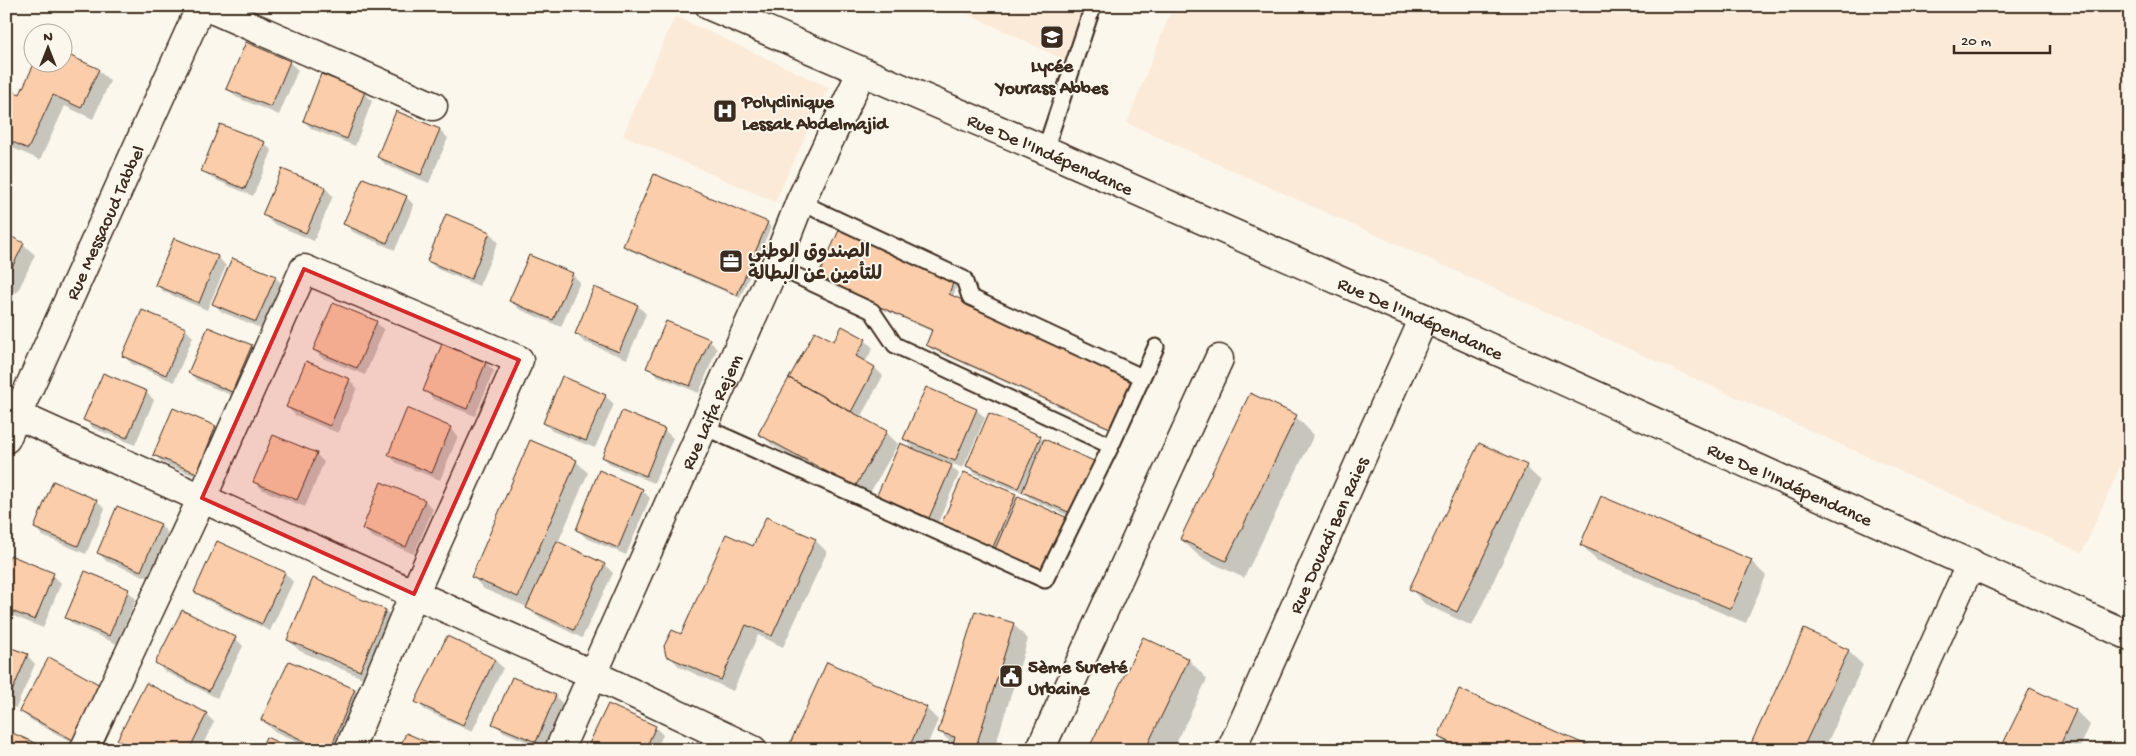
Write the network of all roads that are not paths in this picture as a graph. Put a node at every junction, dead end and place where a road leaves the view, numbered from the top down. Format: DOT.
graph roads {
  1 [pos="200,6"];
  2 [pos="205,6"];
  3 [pos="710,6"];
  4 [pos="1093,6"];
  5 [pos="860,73"];
  6 [pos="432,106"];
  7 [pos="1045,150"];
  8 [pos="800,202"];
  9 [pos="775,266"];
  10 [pos="1424,318"];
  11 [pos="1156,347"];
  12 [pos="1219,359"];
  13 [pos="1142,377"];
  14 [pos="12,427"];
  15 [pos="704,427"];
  16 [pos="1111,446"];
  17 [pos="202,498"];
  18 [pos="1971,563"];
  19 [pos="414,594"];
  20 [pos="2130,636"];
  21 [pos="594,675"];
  22 [pos="84,750"];
  23 [pos="349,750"];
  24 [pos="559,750"];
  25 [pos="753,750"];
  26 [pos="1040,750"];
  27 [pos="1231,750"];
  28 [pos="1888,750"];
  1 -- 14 [label="street, Rue Messaoud Tabbel"];
  2 -- 6 [label="street"];
  3 -- 5 [label="street, Rue De l'Indépendance"];
  4 -- 7 [label="lane"];
  5 -- 7 [label="street, Rue De l'Indépendance"];
  5 -- 8 [label="street, Rue Laifa Rejem"];
  7 -- 10 [label="street, Rue De l'Indépendance"];
  8 -- 9 [label="street, Rue Laifa Rejem"];
  8 -- 13 [label="lane"];
  9 -- 15 [label="street, Rue Laifa Rejem"];
  9 -- 16 [label="lane"];
  10 -- 18 [label="street, Rue De l'Indépendance"];
  10 -- 27 [label="street, Rue Douadi Ben Raies"];
  11 -- 13 [label="lane"];
  12 -- 26 [label="street"];
  13 -- 16 [label="lane"];
  14 -- 17 [label="street"];
  15 -- 16 [label="lane"];
  15 -- 21 [label="street, Rue Laifa Rejem"];
  17 -- 19 [label="street"];
  17 -- 19 [label="street"];
  17 -- 22 [label="street"];
  18 -- 20 [label="street, Rue De l'Indépendance"];
  18 -- 28 [label="street"];
  19 -- 21 [label="street"];
  19 -- 23 [label="street"];
  21 -- 24 [label="street, Rue Laifa Rejem"];
  21 -- 25 [label="street"];
}
